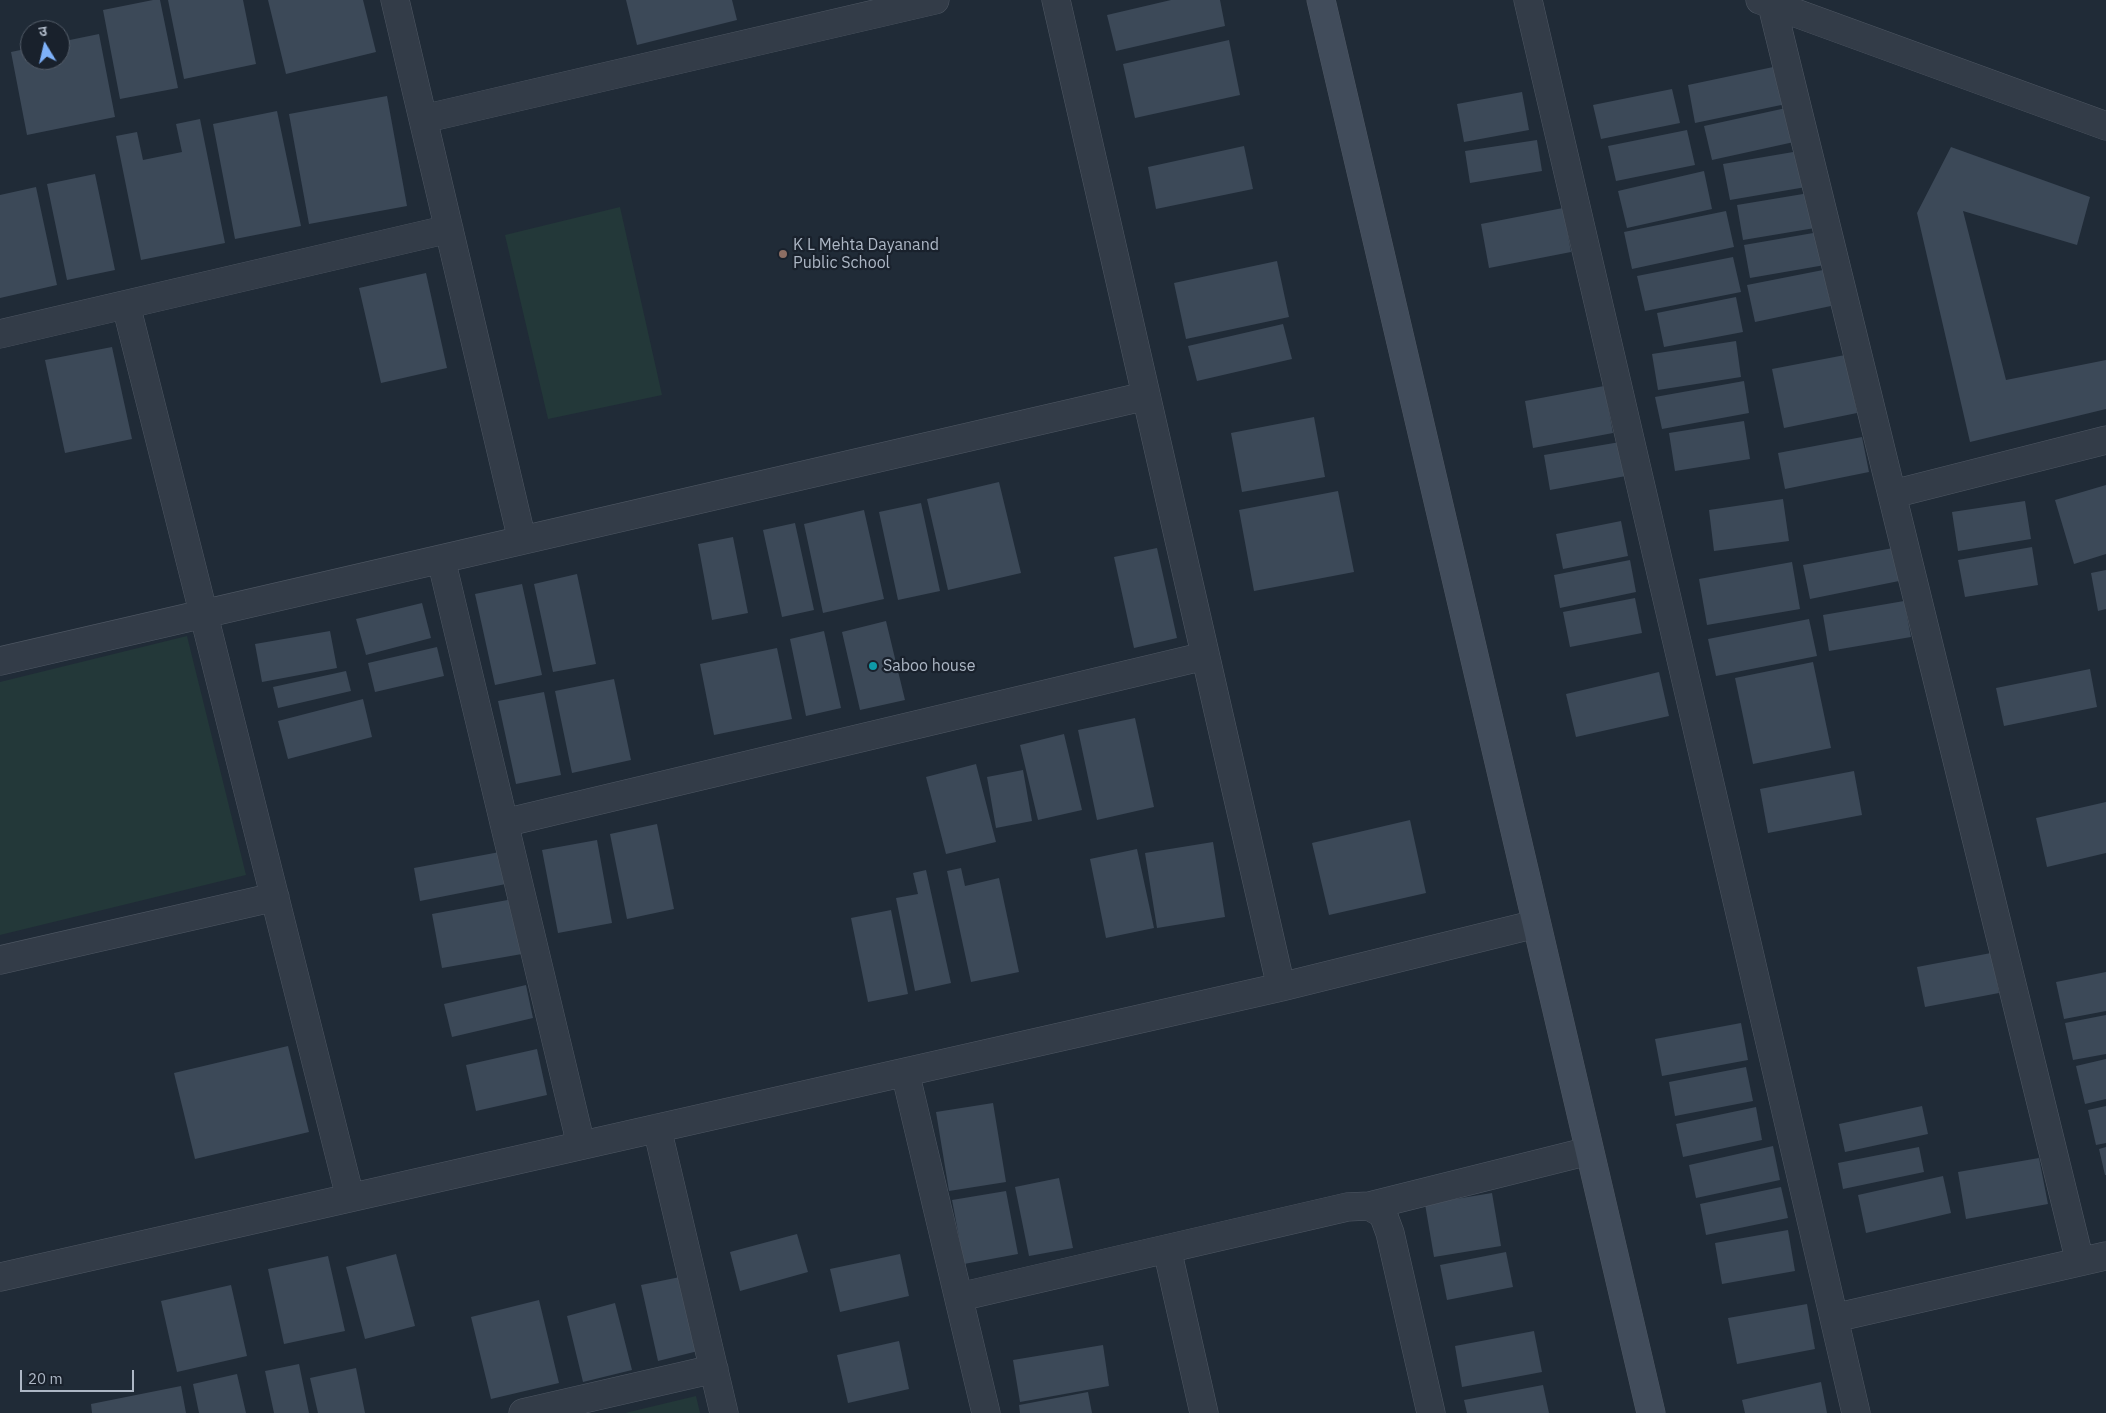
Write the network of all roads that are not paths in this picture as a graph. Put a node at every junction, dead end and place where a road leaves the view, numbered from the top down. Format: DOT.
graph roads {
  1 [pos="395,0"];
  2 [pos="935,0"];
  3 [pos="1056,0"];
  4 [pos="1321,0"];
  5 [pos="1528,0"];
  6 [pos="1765,2"];
  7 [pos="423,119"];
  8 [pos="2106,126"];
  9 [pos="448,229"];
  10 [pos="126,305"];
  11 [pos="0,334"];
  12 [pos="1146,396"];
  13 [pos="2106,440"];
  14 [pos="1893,494"];
  15 [pos="522,540"];
  16 [pos="441,559"];
  17 [pos="204,614"];
  18 [pos="1205,656"];
  19 [pos="0,661"];
  20 [pos="504,823"];
  21 [pos="275,897"];
  22 [pos="1536,924"];
  23 [pos="0,960"];
  24 [pos="1281,987"];
  25 [pos="905,1072"];
  26 [pos="657,1128"];
  27 [pos="581,1145"];
  28 [pos="1589,1151"];
  29 [pos="350,1197"];
  30 [pos="1368,1206"];
  31 [pos="1167,1248"];
  32 [pos="2093,1259"];
  33 [pos="0,1277"];
  34 [pos="959,1297"];
  35 [pos="1834,1318"];
  36 [pos="714,1369"];
  37 [pos="522,1413"];
  38 [pos="724,1413"];
  39 [pos="986,1413"];
  40 [pos="1204,1413"];
  41 [pos="1431,1413"];
  42 [pos="1651,1413"];
  43 [pos="1856,1413"];
  1 -- 7 [label="street"];
  2 -- 7 [label="street"];
  3 -- 12 [label="street"];
  4 -- 22 [label="street"];
  5 -- 35 [label="street"];
  6 -- 8 [label="street"];
  6 -- 14 [label="street"];
  7 -- 9 [label="street"];
  9 -- 10 [label="street"];
  9 -- 15 [label="street"];
  10 -- 11 [label="street"];
  10 -- 17 [label="street"];
  12 -- 15 [label="street"];
  12 -- 18 [label="street"];
  13 -- 14 [label="street"];
  14 -- 32 [label="street"];
  15 -- 16 [label="street"];
  16 -- 17 [label="street"];
  16 -- 20 [label="street"];
  17 -- 19 [label="street"];
  17 -- 21 [label="street"];
  18 -- 20 [label="street"];
  18 -- 24 [label="street"];
  20 -- 27 [label="street"];
  21 -- 23 [label="street"];
  21 -- 29 [label="street"];
  22 -- 24 [label="street"];
  22 -- 28 [label="street"];
  24 -- 25 [label="street"];
  25 -- 26 [label="street"];
  25 -- 34 [label="street"];
  26 -- 27 [label="street"];
  26 -- 36 [label="street"];
  27 -- 29 [label="street"];
  28 -- 30 [label="street"];
  28 -- 42 [label="street"];
  29 -- 33 [label="street"];
  30 -- 31 [label="street"];
  30 -- 41 [label="street"];
  31 -- 34 [label="street"];
  31 -- 40 [label="street"];
  32 -- 35 [label="street"];
  34 -- 39 [label="street"];
  35 -- 43 [label="street"];
  36 -- 37 [label="street"];
  36 -- 38 [label="street"];
}
